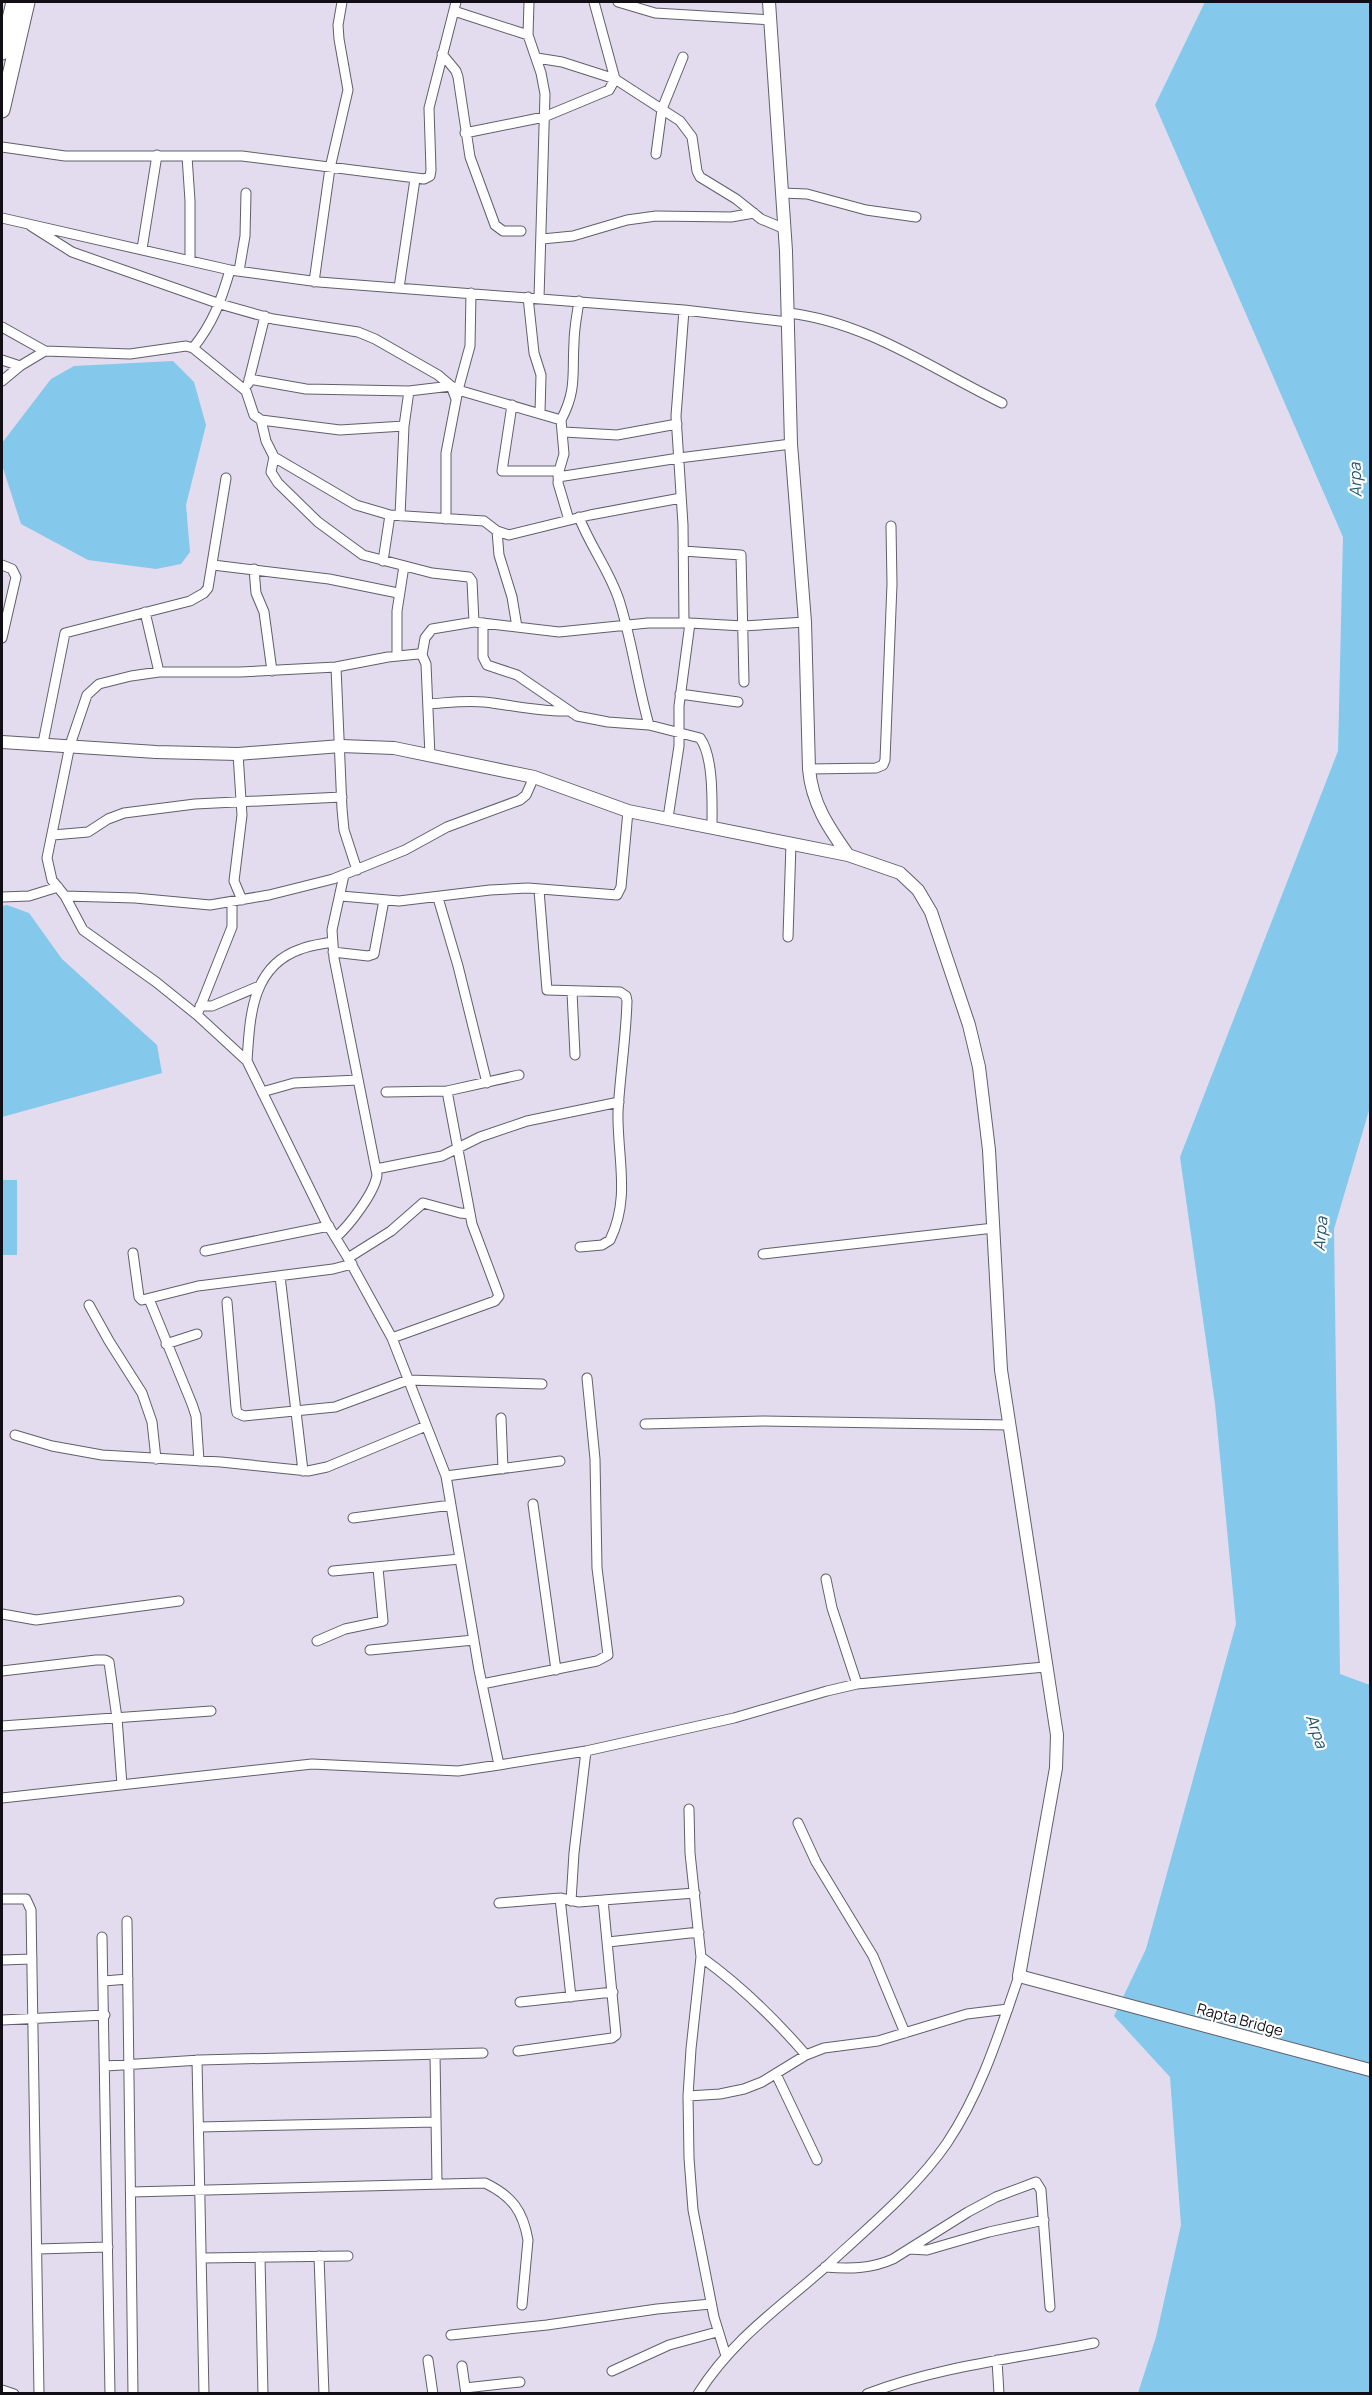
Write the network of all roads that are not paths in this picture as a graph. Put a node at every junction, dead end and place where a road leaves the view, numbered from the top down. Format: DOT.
graph roads {
  1 [pos="14,2"];
  2 [pos="27,2"];
  3 [pos="342,2"];
  4 [pos="529,2"];
  5 [pos="594,2"];
  6 [pos="618,2"];
  7 [pos="769,2"];
  8 [pos="455,6"];
  9 [pos="771,20"];
  10 [pos="528,35"];
  11 [pos="2,52"];
  12 [pos="442,54"];
  13 [pos="683,57"];
  14 [pos="537,58"];
  15 [pos="615,79"];
  16 [pos="2,110"];
  17 [pos="662,110"];
  18 [pos="544,117"];
  19 [pos="465,133"];
  20 [pos="2,147"];
  21 [pos="656,154"];
  22 [pos="157,155"];
  23 [pos="187,156"];
  24 [pos="330,168"];
  25 [pos="415,179"];
  26 [pos="246,193"];
  27 [pos="782,193"];
  28 [pos="754,213"];
  29 [pos="916,217"];
  30 [pos="2,218"];
  31 [pos="27,223"];
  32 [pos="785,229"];
  33 [pos="521,231"];
  34 [pos="542,238"];
  35 [pos="142,249"];
  36 [pos="190,260"];
  37 [pos="234,270"];
  38 [pos="314,282"];
  39 [pos="399,288"];
  40 [pos="471,293"];
  41 [pos="528,297"];
  42 [pos="539,298"];
  43 [pos="579,301"];
  44 [pos="220,304"];
  45 [pos="684,310"];
  46 [pos="265,316"];
  47 [pos="788,317"];
  48 [pos="2,327"];
  49 [pos="193,348"];
  50 [pos="45,351"];
  51 [pos="2,360"];
  52 [pos="20,366"];
  53 [pos="249,379"];
  54 [pos="2,381"];
  55 [pos="246,391"];
  56 [pos="409,391"];
  57 [pos="455,392"];
  58 [pos="1002,403"];
  59 [pos="512,405"];
  60 [pos="540,413"];
  61 [pos="261,420"];
  62 [pos="561,420"];
  63 [pos="677,424"];
  64 [pos="404,426"];
  65 [pos="564,432"];
  66 [pos="791,444"];
  67 [pos="274,457"];
  68 [pos="679,458"];
  69 [pos="558,474"];
  70 [pos="226,478"];
  71 [pos="681,498"];
  72 [pos="395,515"];
  73 [pos="579,517"];
  74 [pos="446,519"];
  75 [pos="569,520"];
  76 [pos="891,526"];
  77 [pos="497,531"];
  78 [pos="683,551"];
  79 [pos="382,561"];
  80 [pos="2,565"];
  81 [pos="213,565"];
  82 [pos="404,566"];
  83 [pos="254,569"];
  84 [pos="398,593"];
  85 [pos="145,612"];
  86 [pos="479,622"];
  87 [pos="805,622"];
  88 [pos="687,623"];
  89 [pos="626,625"];
  90 [pos="743,626"];
  91 [pos="517,627"];
  92 [pos="2,638"];
  93 [pos="397,655"];
  94 [pos="422,655"];
  95 [pos="336,667"];
  96 [pos="273,671"];
  97 [pos="159,672"];
  98 [pos="744,682"];
  99 [pos="680,694"];
  100 [pos="738,702"];
  101 [pos="428,704"];
  102 [pos="568,711"];
  103 [pos="649,725"];
  104 [pos="679,733"];
  105 [pos="2,742"];
  106 [pos="43,743"];
  107 [pos="70,746"];
  108 [pos="341,746"];
  109 [pos="238,754"];
  110 [pos="430,756"];
  111 [pos="808,769"];
  112 [pos="534,777"];
  113 [pos="342,797"];
  114 [pos="242,801"];
  115 [pos="628,811"];
  116 [pos="668,818"];
  117 [pos="712,827"];
  118 [pos="52,835"];
  119 [pos="791,843"];
  120 [pos="848,855"];
  121 [pos="357,870"];
  122 [pos="344,875"];
  123 [pos="58,887"];
  124 [pos="539,890"];
  125 [pos="64,896"];
  126 [pos="341,896"];
  127 [pos="2,897"];
  128 [pos="438,898"];
  129 [pos="384,900"];
  130 [pos="237,901"];
  131 [pos="788,937"];
  132 [pos="333,947"];
  133 [pos="257,987"];
  134 [pos="572,992"];
  135 [pos="198,1010"];
  136 [pos="575,1055"];
  137 [pos="247,1061"];
  138 [pos="519,1075"];
  139 [pos="358,1080"];
  140 [pos="487,1083"];
  141 [pos="447,1091"];
  142 [pos="262,1092"];
  143 [pos="387,1092"];
  144 [pos="619,1102"];
  145 [pos="458,1148"];
  146 [pos="376,1169"];
  147 [pos="470,1214"];
  148 [pos="329,1226"];
  149 [pos="994,1228"];
  150 [pos="336,1237"];
  151 [pos="580,1247"];
  152 [pos="205,1251"];
  153 [pos="133,1253"];
  154 [pos="763,1254"];
  155 [pos="350,1261"];
  156 [pos="280,1276"];
  157 [pos="149,1299"];
  158 [pos="227,1302"];
  159 [pos="89,1305"];
  160 [pos="197,1334"];
  161 [pos="392,1338"];
  162 [pos="166,1344"];
  163 [pos="587,1378"];
  164 [pos="408,1380"];
  165 [pos="542,1384"];
  166 [pos="297,1411"];
  167 [pos="501,1418"];
  168 [pos="645,1424"];
  169 [pos="1009,1425"];
  170 [pos="426,1426"];
  171 [pos="15,1435"];
  172 [pos="156,1459"];
  173 [pos="199,1461"];
  174 [pos="560,1461"];
  175 [pos="503,1469"];
  176 [pos="303,1471"];
  177 [pos="446,1476"];
  178 [pos="533,1504"];
  179 [pos="451,1505"];
  180 [pos="353,1518"];
  181 [pos="460,1559"];
  182 [pos="378,1568"];
  183 [pos="333,1571"];
  184 [pos="826,1579"];
  185 [pos="179,1601"];
  186 [pos="2,1614"];
  187 [pos="474,1640"];
  188 [pos="318,1641"];
  189 [pos="370,1650"];
  190 [pos="1046,1667"];
  191 [pos="555,1670"];
  192 [pos="2,1671"];
  193 [pos="482,1684"];
  194 [pos="857,1684"];
  195 [pos="211,1711"];
  196 [pos="117,1718"];
  197 [pos="2,1726"];
  198 [pos="586,1750"];
  199 [pos="500,1766"];
  200 [pos="122,1785"];
  201 [pos="2,1798"];
  202 [pos="689,1809"];
  203 [pos="798,1823"];
  204 [pos="695,1893"];
  205 [pos="560,1898"];
  206 [pos="2,1899"];
  207 [pos="603,1900"];
  208 [pos="571,1901"];
  209 [pos="499,1903"];
  210 [pos="126,1921"];
  211 [pos="699,1932"];
  212 [pos="102,1937"];
  213 [pos="608,1942"];
  214 [pos="700,1957"];
  215 [pos="32,1959"];
  216 [pos="2,1960"];
  217 [pos="1019,1977"];
  218 [pos="128,1979"];
  219 [pos="104,1981"];
  220 [pos="613,1992"];
  221 [pos="571,1997"];
  222 [pos="520,2002"];
  223 [pos="1008,2009"];
  224 [pos="105,2015"];
  225 [pos="33,2019"];
  226 [pos="2,2020"];
  227 [pos="905,2033"];
  228 [pos="518,2051"];
  229 [pos="483,2053"];
  230 [pos="435,2054"];
  231 [pos="806,2055"];
  232 [pos="197,2060"];
  233 [pos="129,2064"];
  234 [pos="106,2066"];
  235 [pos="1371,2070"];
  236 [pos="776,2074"];
  237 [pos="688,2096"];
  238 [pos="436,2122"];
  239 [pos="199,2127"];
  240 [pos="817,2160"];
  241 [pos="437,2183"];
  242 [pos="201,2189"];
  243 [pos="131,2192"];
  244 [pos="1044,2220"];
  245 [pos="108,2247"];
  246 [pos="37,2249"];
  247 [pos="909,2249"];
  248 [pos="319,2256"];
  249 [pos="348,2256"];
  250 [pos="260,2257"];
  251 [pos="203,2258"];
  252 [pos="825,2267"];
  253 [pos="711,2304"];
  254 [pos="522,2305"];
  255 [pos="1050,2307"];
  256 [pos="717,2332"];
  257 [pos="451,2335"];
  258 [pos="1094,2343"];
  259 [pos="726,2356"];
  260 [pos="428,2360"];
  261 [pos="997,2360"];
  262 [pos="462,2366"];
  263 [pos="612,2372"];
  264 [pos="520,2382"];
  265 [pos="2,2390"];
  266 [pos="465,2391"];
  267 [pos="14,2394"];
  268 [pos="39,2394"];
  269 [pos="110,2394"];
  270 [pos="133,2394"];
  271 [pos="204,2394"];
  272 [pos="263,2394"];
  273 [pos="324,2394"];
  274 [pos="433,2394"];
  275 [pos="698,2394"];
  276 [pos="867,2394"];
  277 [pos="999,2394"];
  1 -- 11 [label="highway"];
  2 -- 16 [label="highway"];
  3 -- 24 [label="street"];
  4 -- 10 [label="street"];
  5 -- 15 [label="street"];
  6 -- 9 [label="street"];
  7 -- 9 [label="street"];
  8 -- 10 [label="street"];
  8 -- 12 [label="street"];
  9 -- 27 [label="street"];
  10 -- 14 [label="street"];
  12 -- 19 [label="street"];
  12 -- 25 [label="street"];
  13 -- 17 [label="street"];
  14 -- 15 [label="street"];
  14 -- 18 [label="street"];
  15 -- 17 [label="street"];
  15 -- 18 [label="street"];
  17 -- 21 [label="street"];
  17 -- 28 [label="street"];
  18 -- 19 [label="street"];
  18 -- 34 [label="street"];
  19 -- 33 [label="street"];
  20 -- 22 [label="street"];
  22 -- 23 [label="street"];
  22 -- 35 [label="street"];
  23 -- 24 [label="street"];
  23 -- 36 [label="street"];
  24 -- 25 [label="street"];
  24 -- 38 [label="street"];
  25 -- 39 [label="street"];
  26 -- 37 [label="street"];
  27 -- 29 [label="street"];
  27 -- 32 [label="street"];
  28 -- 32 [label="street"];
  28 -- 34 [label="street"];
  30 -- 31 [label="street"];
  31 -- 35 [label="street"];
  31 -- 44 [label="street"];
  32 -- 47 [label="street"];
  34 -- 42 [label="street"];
  35 -- 36 [label="street"];
  36 -- 37 [label="street"];
  37 -- 38 [label="street"];
  37 -- 44 [label="street"];
  38 -- 39 [label="street"];
  39 -- 40 [label="street"];
  40 -- 41 [label="street"];
  40 -- 57 [label="street"];
  41 -- 42 [label="street"];
  41 -- 60 [label="street"];
  42 -- 43 [label="street"];
  43 -- 45 [label="street"];
  43 -- 62 [label="street"];
  44 -- 46 [label="street"];
  44 -- 49 [label="street"];
  45 -- 47 [label="street"];
  45 -- 63 [label="street"];
  46 -- 53 [label="street"];
  46 -- 57 [label="street"];
  47 -- 58 [label="street"];
  47 -- 66 [label="street"];
  48 -- 50 [label="street"];
  49 -- 50 [label="street"];
  49 -- 55 [label="street"];
  50 -- 52 [label="street"];
  51 -- 52 [label="street"];
  52 -- 54 [label="street"];
  53 -- 55 [label="street"];
  53 -- 56 [label="street"];
  55 -- 61 [label="street"];
  56 -- 57 [label="street"];
  56 -- 64 [label="street"];
  57 -- 59 [label="street"];
  57 -- 74 [label="street"];
  59 -- 60 [label="street"];
  59 -- 69 [label="street"];
  60 -- 62 [label="street"];
  61 -- 64 [label="street"];
  61 -- 67 [label="street"];
  62 -- 65 [label="street"];
  63 -- 65 [label="street"];
  63 -- 68 [label="street"];
  64 -- 72 [label="street"];
  65 -- 69 [label="street"];
  66 -- 68 [label="street"];
  66 -- 87 [label="street"];
  67 -- 72 [label="street"];
  67 -- 79 [label="street"];
  68 -- 69 [label="street"];
  68 -- 71 [label="street"];
  69 -- 75 [label="street"];
  70 -- 81 [label="street"];
  71 -- 73 [label="street"];
  71 -- 78 [label="street"];
  72 -- 74 [label="street"];
  72 -- 79 [label="street"];
  73 -- 75 [label="street"];
  73 -- 89 [label="street"];
  74 -- 77 [label="street"];
  75 -- 77 [label="street"];
  76 -- 111 [label="street"];
  77 -- 91 [label="street"];
  78 -- 88 [label="street"];
  78 -- 90 [label="street"];
  79 -- 82 [label="street"];
  80 -- 92 [label="street"];
  81 -- 83 [label="street"];
  81 -- 85 [label="street"];
  82 -- 84 [label="street"];
  82 -- 86 [label="street"];
  83 -- 84 [label="street"];
  83 -- 96 [label="street"];
  84 -- 93 [label="street"];
  85 -- 97 [label="street"];
  85 -- 106 [label="street"];
  86 -- 91 [label="street"];
  86 -- 94 [label="street"];
  86 -- 102 [label="street"];
  87 -- 90 [label="street"];
  87 -- 111 [label="street"];
  88 -- 89 [label="street"];
  88 -- 90 [label="street"];
  88 -- 99 [label="street"];
  89 -- 91 [label="street"];
  89 -- 103 [label="street"];
  90 -- 98 [label="street"];
  93 -- 94 [label="street"];
  93 -- 95 [label="street"];
  94 -- 101 [label="street"];
  95 -- 96 [label="street"];
  95 -- 108 [label="street"];
  96 -- 97 [label="street"];
  97 -- 107 [label="street"];
  99 -- 100 [label="street"];
  99 -- 104 [label="street"];
  101 -- 102 [label="street"];
  101 -- 110 [label="street"];
  102 -- 103 [label="street"];
  103 -- 104 [label="street"];
  104 -- 116 [label="street"];
  104 -- 117 [label="street"];
  105 -- 106 [label="street"];
  106 -- 107 [label="street"];
  107 -- 109 [label="street"];
  107 -- 118 [label="street"];
  108 -- 109 [label="street"];
  108 -- 110 [label="street"];
  108 -- 113 [label="street"];
  109 -- 114 [label="street"];
  110 -- 112 [label="street"];
  111 -- 120 [label="street"];
  112 -- 115 [label="street"];
  112 -- 121 [label="street"];
  113 -- 114 [label="street"];
  113 -- 121 [label="street"];
  114 -- 118 [label="street"];
  114 -- 130 [label="street"];
  115 -- 116 [label="street"];
  115 -- 124 [label="street"];
  116 -- 117 [label="street"];
  117 -- 119 [label="street"];
  118 -- 123 [label="street"];
  119 -- 120 [label="street"];
  119 -- 131 [label="street"];
  120 -- 149 [label="street"];
  121 -- 122 [label="street"];
  122 -- 126 [label="street"];
  122 -- 130 [label="street"];
  123 -- 125 [label="street"];
  123 -- 127 [label="street"];
  124 -- 128 [label="street"];
  124 -- 134 [label="street"];
  125 -- 130 [label="street"];
  125 -- 135 [label="street"];
  126 -- 129 [label="street"];
  126 -- 132 [label="street"];
  128 -- 129 [label="street"];
  128 -- 140 [label="street"];
  129 -- 132 [label="street"];
  130 -- 135 [label="street"];
  132 -- 133 [label="street"];
  132 -- 139 [label="street"];
  133 -- 135 [label="street"];
  133 -- 137 [label="street"];
  134 -- 136 [label="street"];
  134 -- 144 [label="street"];
  135 -- 137 [label="street"];
  137 -- 142 [label="street"];
  138 -- 140 [label="street"];
  139 -- 142 [label="street"];
  139 -- 146 [label="street"];
  140 -- 141 [label="street"];
  141 -- 143 [label="street"];
  141 -- 145 [label="street"];
  142 -- 148 [label="street"];
  144 -- 145 [label="street"];
  144 -- 151 [label="street"];
  145 -- 146 [label="street"];
  145 -- 147 [label="street"];
  146 -- 150 [label="street"];
  147 -- 155 [label="street"];
  147 -- 161 [label="street"];
  148 -- 150 [label="street"];
  148 -- 152 [label="street"];
  149 -- 154 [label="street"];
  149 -- 169 [label="street"];
  150 -- 155 [label="street"];
  153 -- 157 [label="street"];
  155 -- 156 [label="street"];
  155 -- 161 [label="street"];
  156 -- 157 [label="street"];
  156 -- 166 [label="street"];
  157 -- 162 [label="street"];
  158 -- 166 [label="street"];
  159 -- 172 [label="street"];
  160 -- 162 [label="street"];
  161 -- 164 [label="street"];
  162 -- 173 [label="street"];
  163 -- 191 [label="street"];
  164 -- 165 [label="street"];
  164 -- 166 [label="street"];
  164 -- 170 [label="street"];
  166 -- 176 [label="street"];
  167 -- 175 [label="street"];
  168 -- 169 [label="street"];
  169 -- 190 [label="street"];
  170 -- 176 [label="street"];
  170 -- 177 [label="street"];
  171 -- 172 [label="street"];
  172 -- 173 [label="street"];
  173 -- 176 [label="street"];
  174 -- 175 [label="street"];
  175 -- 177 [label="street"];
  177 -- 179 [label="street"];
  178 -- 191 [label="street"];
  179 -- 180 [label="street"];
  179 -- 181 [label="street"];
  181 -- 182 [label="street"];
  181 -- 187 [label="street"];
  182 -- 183 [label="street"];
  182 -- 188 [label="street"];
  184 -- 194 [label="street"];
  185 -- 186 [label="street"];
  187 -- 189 [label="street"];
  187 -- 193 [label="street"];
  190 -- 194 [label="street"];
  190 -- 217 [label="street"];
  191 -- 193 [label="street"];
  192 -- 196 [label="street"];
  193 -- 199 [label="street"];
  194 -- 198 [label="street"];
  195 -- 196 [label="street"];
  196 -- 197 [label="street"];
  196 -- 200 [label="street"];
  198 -- 199 [label="street"];
  198 -- 208 [label="street"];
  199 -- 200 [label="street"];
  200 -- 201 [label="street"];
  202 -- 204 [label="street"];
  203 -- 227 [label="street"];
  204 -- 207 [label="street"];
  204 -- 211 [label="street"];
  205 -- 208 [label="street"];
  205 -- 209 [label="street"];
  205 -- 221 [label="street"];
  206 -- 215 [label="street"];
  207 -- 208 [label="street"];
  207 -- 213 [label="street"];
  210 -- 218 [label="street"];
  211 -- 213 [label="street"];
  211 -- 214 [label="street"];
  212 -- 219 [label="street"];
  213 -- 220 [label="street"];
  214 -- 231 [label="street"];
  214 -- 237 [label="street"];
  215 -- 216 [label="street"];
  215 -- 225 [label="street"];
  217 -- 223 [label="street"];
  217 -- 235 [label="street, Rapta Bridge"];
  218 -- 219 [label="street"];
  218 -- 233 [label="street"];
  219 -- 224 [label="street"];
  220 -- 221 [label="street"];
  220 -- 228 [label="street"];
  221 -- 222 [label="street"];
  223 -- 227 [label="street"];
  223 -- 252 [label="street"];
  224 -- 225 [label="street"];
  224 -- 234 [label="street"];
  225 -- 226 [label="street"];
  225 -- 246 [label="street"];
  227 -- 231 [label="street"];
  229 -- 230 [label="street"];
  230 -- 232 [label="street"];
  230 -- 238 [label="street"];
  231 -- 236 [label="street"];
  232 -- 233 [label="street"];
  232 -- 239 [label="street"];
  233 -- 234 [label="street"];
  233 -- 243 [label="street"];
  234 -- 245 [label="street"];
  236 -- 237 [label="street"];
  236 -- 240 [label="street"];
  237 -- 253 [label="street"];
  238 -- 239 [label="street"];
  238 -- 241 [label="street"];
  239 -- 242 [label="street"];
  241 -- 242 [label="street"];
  241 -- 254 [label="street"];
  242 -- 243 [label="street"];
  242 -- 251 [label="street"];
  243 -- 270 [label="street"];
  244 -- 247 [label="street"];
  244 -- 247 [label="street"];
  244 -- 255 [label="street"];
  245 -- 246 [label="street"];
  245 -- 269 [label="street"];
  246 -- 268 [label="street"];
  247 -- 252 [label="street"];
  248 -- 249 [label="street"];
  248 -- 250 [label="street"];
  248 -- 273 [label="street"];
  250 -- 251 [label="street"];
  250 -- 272 [label="street"];
  251 -- 271 [label="street"];
  252 -- 259 [label="street"];
  253 -- 256 [label="street"];
  253 -- 257 [label="street"];
  256 -- 259 [label="street"];
  256 -- 263 [label="street"];
  258 -- 261 [label="street"];
  259 -- 275 [label="street"];
  260 -- 274 [label="street"];
  261 -- 276 [label="street"];
  261 -- 277 [label="street"];
  262 -- 266 [label="street"];
  264 -- 266 [label="street"];
  265 -- 267 [label="street"];
}
